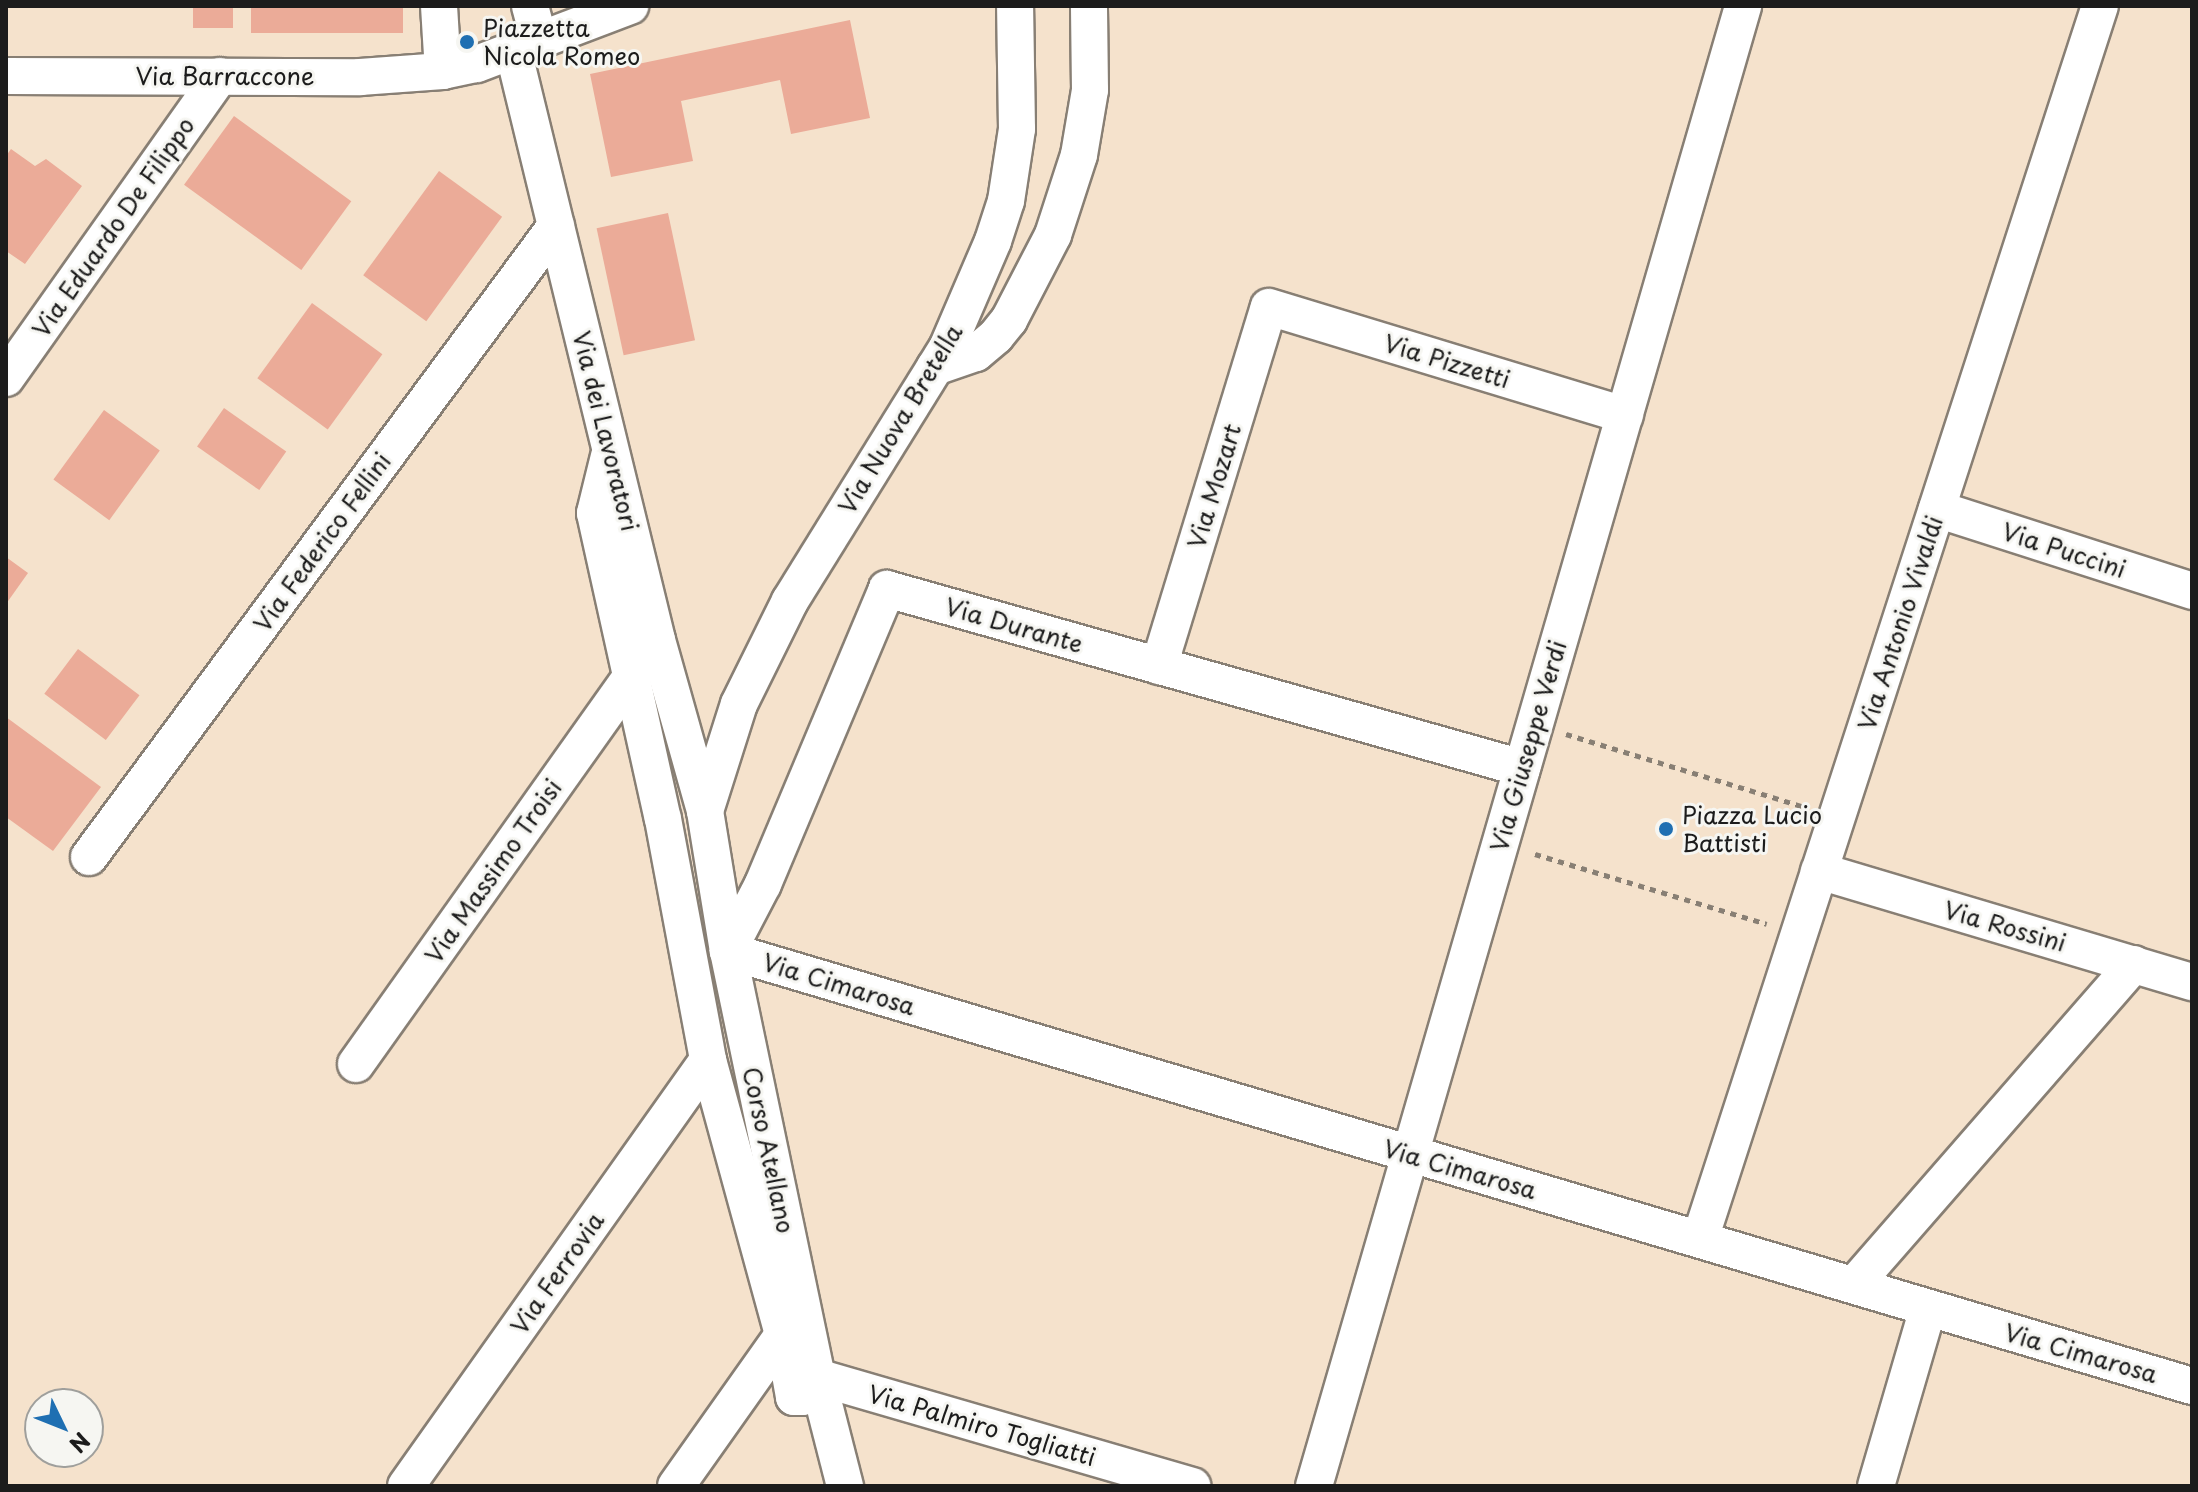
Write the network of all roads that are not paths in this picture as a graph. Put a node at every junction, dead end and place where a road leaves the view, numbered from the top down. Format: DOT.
graph roads {
  1 [pos="439,6"];
  2 [pos="630,6"];
  3 [pos="1015,6"];
  4 [pos="1089,6"];
  5 [pos="1743,6"];
  6 [pos="2100,6"];
  7 [pos="527,32"];
  8 [pos="443,71"];
  9 [pos="6,76"];
  10 [pos="220,76"];
  11 [pos="556,226"];
  12 [pos="1269,307"];
  13 [pos="935,367"];
  14 [pos="6,378"];
  15 [pos="1625,415"];
  16 [pos="610,451"];
  17 [pos="1937,509"];
  18 [pos="2192,591"];
  19 [pos="1159,666"];
  20 [pos="630,678"];
  21 [pos="1522,768"];
  22 [pos="705,811"];
  23 [pos="89,857"];
  24 [pos="1819,871"];
  25 [pos="728,951"];
  26 [pos="2134,964"];
  27 [pos="2192,982"];
  28 [pos="708,1060"];
  29 [pos="356,1064"];
  30 [pos="1410,1154"];
  31 [pos="1700,1239"];
  32 [pos="1854,1285"];
  33 [pos="1928,1308"];
  34 [pos="783,1335"];
  35 [pos="817,1377"];
  36 [pos="2192,1386"];
  37 [pos="406,1486"];
  38 [pos="676,1486"];
  39 [pos="845,1486"];
  40 [pos="1193,1486"];
  41 [pos="1314,1486"];
  42 [pos="1876,1486"];
  1 -- 8 [label="street"];
  2 -- 7 [label="street, Via Barraccone"];
  3 -- 13 [label="street, Via Nuova Bretella"];
  4 -- 13 [label="street"];
  5 -- 15 [label="street, Via Giuseppe Verdi"];
  6 -- 17 [label="street, Via Antonio Vivaldi"];
  7 -- 8 [label="street, Via Barraccone"];
  7 -- 11 [label="street, Via dei Lavoratori"];
  8 -- 10 [label="street, Via Barraccone"];
  9 -- 10 [label="street, Via Barraccone"];
  10 -- 14 [label="street, Via Eduardo De Filippo"];
  11 -- 16 [label="street, Via dei Lavoratori"];
  11 -- 23 [label="street, Via Federico Fellini"];
  12 -- 15 [label="street, Via Pizzetti"];
  12 -- 19 [label="street, Via Mozart"];
  13 -- 22 [label="street, Via Nuova Bretella"];
  15 -- 21 [label="street, Via Giuseppe Verdi"];
  16 -- 20 [label="street"];
  16 -- 22 [label="street, Via dei Lavoratori"];
  17 -- 18 [label="street, Via Puccini"];
  17 -- 24 [label="street, Via Antonio Vivaldi"];
  19 -- 21 [label="street, Via Durante"];
  19 -- 25 [label="street, Via Durante"];
  20 -- 28 [label="street"];
  20 -- 29 [label="street, Via Massimo Troisi"];
  21 -- 30 [label="street, Via Giuseppe Verdi"];
  22 -- 25 [label="street, Corso Atellano"];
  24 -- 26 [label="street, Via Rossini"];
  24 -- 31 [label="street, Via Antonio Vivaldi"];
  25 -- 30 [label="street, Via Cimarosa"];
  25 -- 35 [label="street, Corso Atellano"];
  26 -- 27 [label="street, Via Rossini"];
  26 -- 32 [label="street"];
  28 -- 34 [label="street"];
  28 -- 37 [label="street, Via Ferrovia"];
  30 -- 31 [label="street, Via Cimarosa"];
  30 -- 41 [label="street, Via Giuseppe Verdi"];
  31 -- 32 [label="street, Via Cimarosa"];
  32 -- 33 [label="street, Via Cimarosa"];
  33 -- 36 [label="street, Via Cimarosa"];
  33 -- 42 [label="street"];
  34 -- 35 [label="street"];
  34 -- 38 [label="street"];
  35 -- 39 [label="street, Corso Atellano"];
  35 -- 40 [label="street, Via Palmiro Togliatti"];
}
